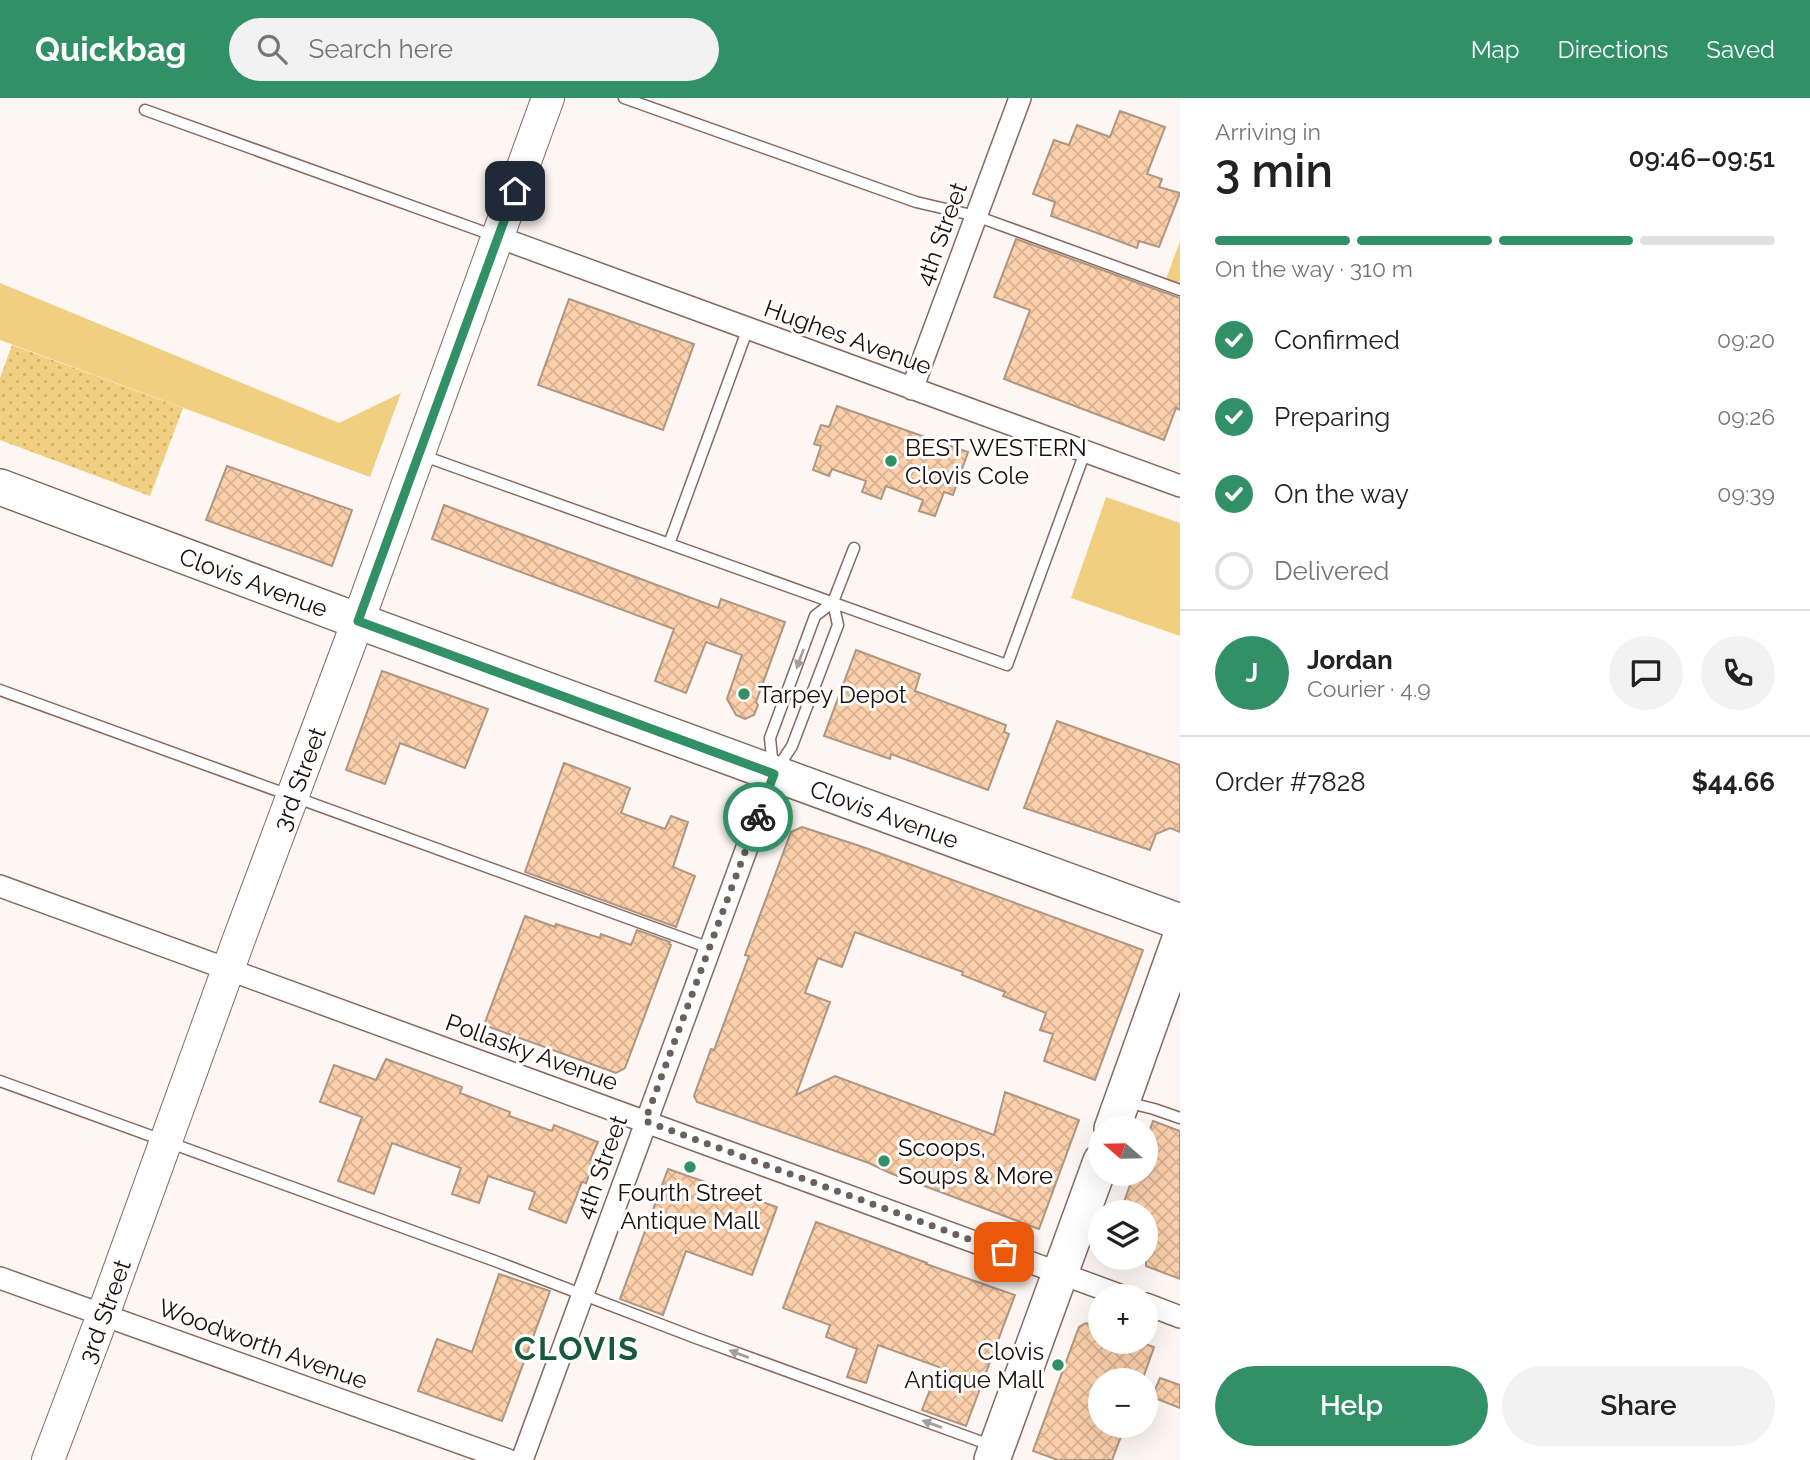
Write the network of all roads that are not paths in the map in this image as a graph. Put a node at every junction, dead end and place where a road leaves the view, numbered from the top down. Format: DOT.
graph roads {
  1 [pos="548,98"];
  2 [pos="624,98"];
  3 [pos="1020,98"];
  4 [pos="145,110"];
  5 [pos="976,216"];
  6 [pos="498,237"];
  7 [pos="1180,290"];
  8 [pos="748,328"];
  9 [pos="912,389"];
  10 [pos="1085,452"];
  11 [pos="419,454"];
  12 [pos="1180,486"];
  13 [pos="0,487"];
  14 [pos="669,544"];
  15 [pos="854,548"];
  16 [pos="833,602"];
  17 [pos="358,621"];
  18 [pos="0,690"];
  19 [pos="774,774"];
  20 [pos="293,796"];
  21 [pos="0,886"];
  22 [pos="1180,922"];
  23 [pos="1180,939"];
  24 [pos="710,948"];
  25 [pos="229,969"];
  26 [pos="0,1081"];
  27 [pos="1117,1115"];
  28 [pos="1180,1118"];
  29 [pos="645,1121"];
  30 [pos="166,1142"];
  31 [pos="1092,1186"];
  32 [pos="1060,1273"];
  33 [pos="0,1278"];
  34 [pos="1090,1284"];
  35 [pos="583,1295"];
  36 [pos="1158,1309"];
  37 [pos="103,1315"];
  38 [pos="1180,1317"];
  39 [pos="994,1453"];
  40 [pos="48,1460"];
  41 [pos="509,1460"];
  42 [pos="522,1460"];
  1 -- 6 [label="street, 3rd Street"];
  2 -- 5 [label="lane"];
  3 -- 5 [label="street, 4th Street"];
  4 -- 6 [label="lane"];
  5 -- 7 [label="lane"];
  5 -- 9 [label="street, 4th Street"];
  6 -- 8 [label="street, Hughes Avenue"];
  6 -- 11 [label="street, 3rd Street"];
  8 -- 9 [label="street, Hughes Avenue"];
  8 -- 14 [label="lane"];
  9 -- 10 [label="street, Hughes Avenue"];
  10 -- 12 [label="street, Hughes Avenue"];
  10 -- 16 [label="lane"];
  11 -- 14 [label="lane"];
  11 -- 17 [label="street, 3rd Street"];
  13 -- 17 [label="main road, Clovis Avenue"];
  14 -- 16 [label="lane"];
  15 -- 16 [label="lane"];
  16 -- 19 [label="lane"];
  16 -- 19 [label="lane, one-way"];
  17 -- 19 [label="main road, Clovis Avenue"];
  17 -- 20 [label="street, 3rd Street"];
  18 -- 20 [label="lane"];
  19 -- 22 [label="main road, Clovis Avenue"];
  19 -- 24 [label="street, 4th Street"];
  20 -- 24 [label="lane"];
  20 -- 25 [label="street, 3rd Street"];
  21 -- 25 [label="street, Pollasky Avenue"];
  23 -- 27 [label="main road"];
  24 -- 29 [label="street, 4th Street"];
  25 -- 29 [label="street, Pollasky Avenue"];
  25 -- 30 [label="street, 3rd Street"];
  26 -- 30 [label="lane"];
  27 -- 28 [label="lane"];
  29 -- 32 [label="street, Pollasky Avenue"];
  29 -- 35 [label="street, 4th Street"];
  30 -- 35 [label="lane"];
  30 -- 37 [label="street, 3rd Street"];
  31 -- 32 [label="main road"];
  32 -- 34 [label="street, Pollasky Avenue"];
  32 -- 39 [label="main road"];
  33 -- 37 [label="street, Woodworth Avenue"];
  39 -- 35 [label="lane, one-way"];
  35 -- 42 [label="street, 4th Street"];
  36 -- 38 [label="street"];
  37 -- 40 [label="street, 3rd Street"];
  37 -- 41 [label="street, Woodworth Avenue"];
}
